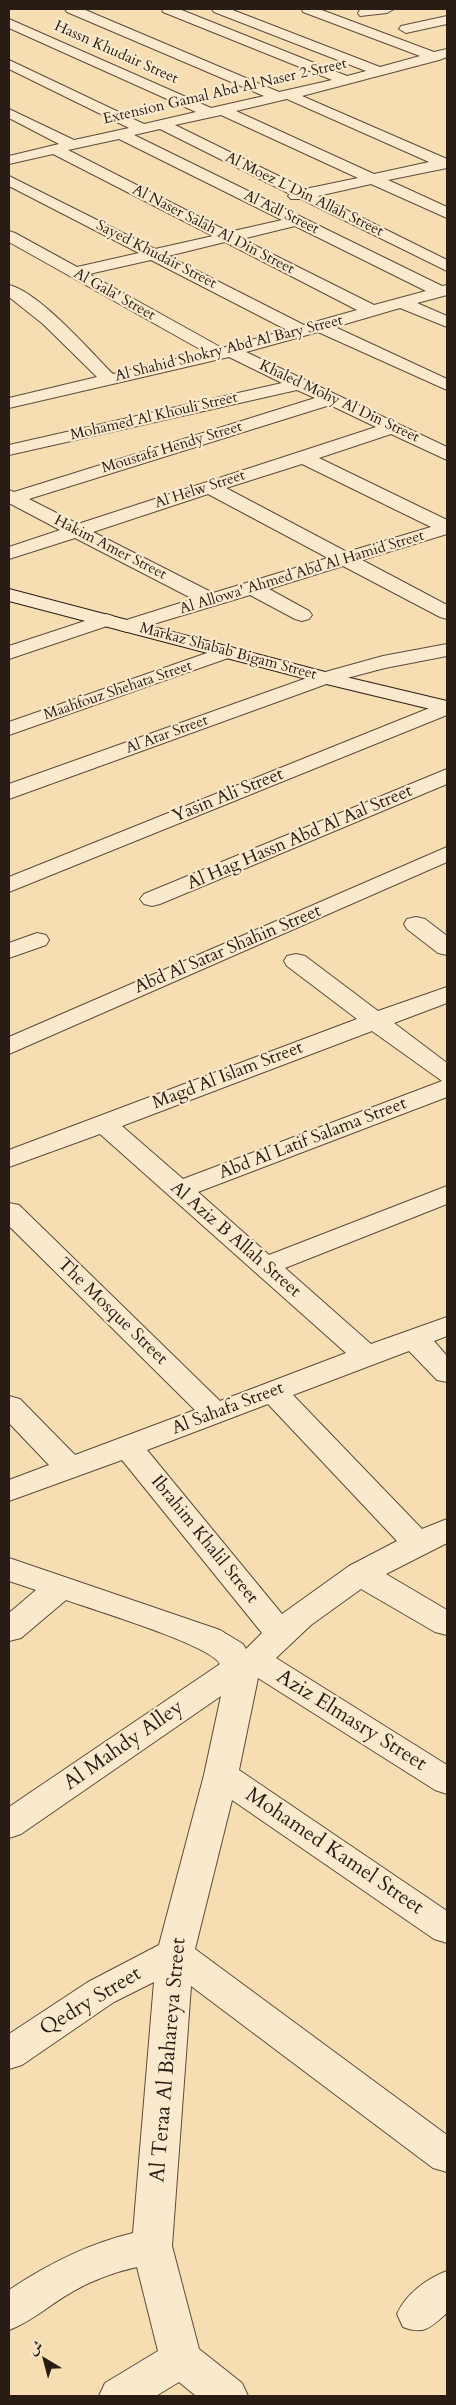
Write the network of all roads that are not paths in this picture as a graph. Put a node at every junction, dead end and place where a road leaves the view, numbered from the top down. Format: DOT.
graph roads {
  1 [pos="72,9"];
  2 [pos="168,9"];
  3 [pos="219,9"];
  4 [pos="308,9"];
  5 [pos="387,9"];
  6 [pos="437,9"];
  7 [pos="447,12"];
  8 [pos="365,13"];
  9 [pos="447,20"];
  10 [pos="9,24"];
  11 [pos="406,29"];
  12 [pos="441,55"];
  13 [pos="9,64"];
  14 [pos="380,72"];
  15 [pos="346,81"];
  16 [pos="284,96"];
  17 [pos="216,112"];
  18 [pos="9,113"];
  19 [pos="161,124"];
  20 [pos="143,129"];
  21 [pos="121,134"];
  22 [pos="72,145"];
  23 [pos="54,149"];
  24 [pos="9,160"];
  25 [pos="446,164"];
  26 [pos="372,179"];
  27 [pos="9,180"];
  28 [pos="303,194"];
  29 [pos="263,204"];
  30 [pos="447,213"];
  31 [pos="297,221"];
  32 [pos="9,236"];
  33 [pos="227,237"];
  34 [pos="154,254"];
  35 [pos="447,266"];
  36 [pos="74,273"];
  37 [pos="9,290"];
  38 [pos="444,291"];
  39 [pos="402,303"];
  40 [pos="372,311"];
  41 [pos="447,322"];
  42 [pos="319,326"];
  43 [pos="302,331"];
  44 [pos="225,352"];
  45 [pos="108,380"];
  46 [pos="299,384"];
  47 [pos="447,385"];
  48 [pos="9,396"];
  49 [pos="28,398"];
  50 [pos="331,399"];
  51 [pos="9,403"];
  52 [pos="392,428"];
  53 [pos="9,450"];
  54 [pos="447,454"];
  55 [pos="303,457"];
  56 [pos="209,487"];
  57 [pos="11,497"];
  58 [pos="447,527"];
  59 [pos="76,530"];
  60 [pos="9,553"];
  61 [pos="347,559"];
  62 [pos="252,588"];
  63 [pos="11,597"];
  64 [pos="212,600"];
  65 [pos="447,613"];
  66 [pos="302,615"];
  67 [pos="106,620"];
  68 [pos="127,626"];
  69 [pos="447,650"];
  70 [pos="227,652"];
  71 [pos="9,653"];
  72 [pos="324,678"];
  73 [pos="447,707"];
  74 [pos="9,729"];
  75 [pos="447,776"];
  76 [pos="9,792"];
  77 [pos="447,854"];
  78 [pos="9,885"];
  79 [pos="152,899"];
  80 [pos="416,924"];
  81 [pos="37,940"];
  82 [pos="447,948"];
  83 [pos="9,951"];
  84 [pos="296,961"];
  85 [pos="447,994"];
  86 [pos="376,1021"];
  87 [pos="9,1046"];
  88 [pos="447,1075"];
  89 [pos="447,1088"];
  90 [pos="103,1123"];
  91 [pos="9,1159"];
  92 [pos="179,1190"];
  93 [pos="447,1194"];
  94 [pos="9,1212"];
  95 [pos="266,1266"];
  96 [pos="447,1326"];
  97 [pos="415,1339"];
  98 [pos="367,1356"];
  99 [pos="447,1372"];
  100 [pos="273,1392"];
  101 [pos="9,1406"];
  102 [pos="215,1413"];
  103 [pos="128,1447"];
  104 [pos="70,1468"];
  105 [pos="9,1491"];
  106 [pos="447,1530"];
  107 [pos="418,1544"];
  108 [pos="9,1569"];
  109 [pos="360,1574"];
  110 [pos="60,1588"];
  111 [pos="447,1624"];
  112 [pos="9,1630"];
  113 [pos="280,1633"];
  114 [pos="245,1668"];
  115 [pos="222,1775"];
  116 [pos="447,1780"];
  117 [pos="9,1826"];
  118 [pos="447,1929"];
  119 [pos="175,1954"];
  120 [pos="9,2054"];
  121 [pos="447,2156"];
  122 [pos="152,2246"];
  123 [pos="447,2288"];
  124 [pos="9,2312"];
  125 [pos="417,2314"];
  126 [pos="181,2359"];
  127 [pos="120,2396"];
  128 [pos="227,2396"];
  1 -- 16 [label="street"];
  2 -- 15 [label="street"];
  3 -- 14 [label="street"];
  4 -- 12 [label="street"];
  5 -- 8 [label="street"];
  6 -- 7 [label="street"];
  9 -- 11 [label="street"];
  10 -- 17 [label="street, Hassn Khudair Street"];
  12 -- 14 [label="street, Extension Gamal Abd Al Naser 2 Street"];
  13 -- 20 [label="street"];
  14 -- 15 [label="street, Extension Gamal Abd Al Naser 2 Street"];
  15 -- 16 [label="street, Extension Gamal Abd Al Naser 2 Street"];
  16 -- 17 [label="street, Extension Gamal Abd Al Naser 2 Street"];
  16 -- 25 [label="street"];
  17 -- 19 [label="street, Extension Gamal Abd Al Naser 2 Street"];
  17 -- 26 [label="street, Hassn Khudair Street"];
  18 -- 22 [label="street"];
  19 -- 20 [label="street, Extension Gamal Abd Al Naser 2 Street"];
  19 -- 28 [label="street, Al Moez L Din Allah Street"];
  20 -- 21 [label="street, Extension Gamal Abd Al Naser 2 Street"];
  21 -- 22 [label="street, Extension Gamal Abd Al Naser 2 Street"];
  21 -- 29 [label="street, Al Adl Street"];
  22 -- 23 [label="street, Extension Gamal Abd Al Naser 2 Street"];
  23 -- 24 [label="street, Extension Gamal Abd Al Naser 2 Street"];
  23 -- 33 [label="street, Al Naser Salah Al Din Street"];
  25 -- 26 [label="street"];
  26 -- 28 [label="street"];
  26 -- 30 [label="street, Hassn Khudair Street"];
  27 -- 34 [label="street, Sayed Khudair Street"];
  28 -- 29 [label="street"];
  28 -- 35 [label="street, Al Moez L Din Allah Street"];
  29 -- 31 [label="street, Al Adl Street"];
  31 -- 33 [label="street"];
  31 -- 38 [label="street, Al Adl Street"];
  32 -- 36 [label="street, Al Gala' Street"];
  33 -- 34 [label="street"];
  33 -- 40 [label="street, Al Naser Salah Al Din Street"];
  34 -- 36 [label="street"];
  34 -- 43 [label="street, Sayed Khudair Street"];
  36 -- 44 [label="street, Al Gala' Street"];
  37 -- 45 [label="street"];
  38 -- 39 [label="street, Al Shahid Shokry Abd Al Bary Street"];
  39 -- 40 [label="street, Al Shahid Shokry Abd Al Bary Street"];
  39 -- 41 [label="street"];
  40 -- 42 [label="street, Al Shahid Shokry Abd Al Bary Street"];
  42 -- 43 [label="street, Al Shahid Shokry Abd Al Bary Street"];
  42 -- 47 [label="street"];
  43 -- 44 [label="street, Al Shahid Shokry Abd Al Bary Street"];
  44 -- 45 [label="street, Al Shahid Shokry Abd Al Bary Street"];
  44 -- 46 [label="street, Khaled Mohy Al Din Street"];
  45 -- 49 [label="street, Al Shahid Shokry Abd Al Bary Street"];
  46 -- 50 [label="street, Khaled Mohy Al Din Street"];
  46 -- 53 [label="street, Mohamed Al Khouli Street"];
  48 -- 49 [label="street"];
  49 -- 51 [label="street, Al Shahid Shokry Abd Al Bary Street"];
  50 -- 52 [label="street, Khaled Mohy Al Din Street"];
  50 -- 57 [label="street, Moustafa Hendy Street"];
  52 -- 54 [label="street, Khaled Mohy Al Din Street"];
  52 -- 55 [label="street, Al Helw Street"];
  55 -- 56 [label="street, Al Helw Street"];
  55 -- 58 [label="street"];
  56 -- 59 [label="street, Al Helw Street"];
  56 -- 61 [label="street"];
  57 -- 59 [label="street, Hakim Amer Street"];
  58 -- 61 [label="street, Al Allowa' Ahmed Abd Al Hamid Street"];
  59 -- 60 [label="street, Al Helw Street"];
  59 -- 64 [label="street, Hakim Amer Street"];
  61 -- 62 [label="street, Al Allowa' Ahmed Abd Al Hamid Street"];
  61 -- 65 [label="street"];
  62 -- 64 [label="street, Al Allowa' Ahmed Abd Al Hamid Street"];
  62 -- 66 [label="street"];
  63 -- 67 [label="street, Markaz Shabab Bigam Street"];
  64 -- 68 [label="street, Al Allowa' Ahmed Abd Al Hamid Street"];
  67 -- 68 [label="street, Markaz Shabab Bigam Street"];
  67 -- 71 [label="street"];
  68 -- 70 [label="street, Markaz Shabab Bigam Street"];
  69 -- 72 [label="street, Al Atar Street"];
  70 -- 72 [label="street, Markaz Shabab Bigam Street"];
  70 -- 74 [label="street, Maahfouz Shehata Street"];
  72 -- 73 [label="street, Markaz Shabab Bigam Street"];
  72 -- 76 [label="street, Al Atar Street"];
  73 -- 78 [label="street, Yasin Ali Street"];
  75 -- 79 [label="street, Al Hag Hassn Abd Al Aal Street"];
  77 -- 87 [label="street, Abd Al Satar Shahin Street"];
  80 -- 82 [label="street"];
  81 -- 83 [label="street"];
  84 -- 86 [label="street"];
  85 -- 86 [label="street, Magd Al Islam Street"];
  86 -- 88 [label="street"];
  86 -- 90 [label="street, Magd Al Islam Street"];
  89 -- 92 [label="street, Abd Al Latif Salama Street"];
  90 -- 91 [label="street, Magd Al Islam Street"];
  90 -- 92 [label="street, Al Aziz B Allah Street"];
  92 -- 95 [label="street, Al Aziz B Allah Street"];
  93 -- 95 [label="street"];
  94 -- 102 [label="street, The Mosque Street"];
  95 -- 98 [label="street, Al Aziz B Allah Street"];
  96 -- 97 [label="street, Al Sahafa Street"];
  97 -- 98 [label="street, Al Sahafa Street"];
  97 -- 99 [label="street"];
  98 -- 100 [label="street, Al Sahafa Street"];
  100 -- 102 [label="street, Al Sahafa Street"];
  100 -- 107 [label="street"];
  101 -- 104 [label="street"];
  102 -- 103 [label="street, Al Sahafa Street"];
  103 -- 104 [label="street, Al Sahafa Street"];
  103 -- 113 [label="street, Ibrahim Khalil Street"];
  104 -- 105 [label="street, Al Sahafa Street"];
  106 -- 107 [label="street, Al Mahdy Alley"];
  107 -- 109 [label="street, Al Mahdy Alley"];
  108 -- 110 [label="street"];
  109 -- 111 [label="street"];
  109 -- 113 [label="street, Al Mahdy Alley"];
  110 -- 112 [label="street"];
  110 -- 114 [label="street"];
  113 -- 114 [label="street, Al Mahdy Alley"];
  114 -- 115 [label="street, Al Teraa Al Bahareya Street"];
  114 -- 116 [label="street, Aziz Elmasry Street"];
  114 -- 117 [label="street, Al Mahdy Alley"];
  115 -- 118 [label="street, Mohamed Kamel Street"];
  115 -- 119 [label="street, Al Teraa Al Bahareya Street"];
  119 -- 120 [label="street, Qedry Street"];
  119 -- 121 [label="street"];
  119 -- 122 [label="street, Al Teraa Al Bahareya Street"];
  122 -- 124 [label="street"];
  122 -- 126 [label="street, Al Teraa Al Bahareya Street"];
  123 -- 125 [label="street"];
  126 -- 127 [label="street"];
  126 -- 128 [label="street"];
}
